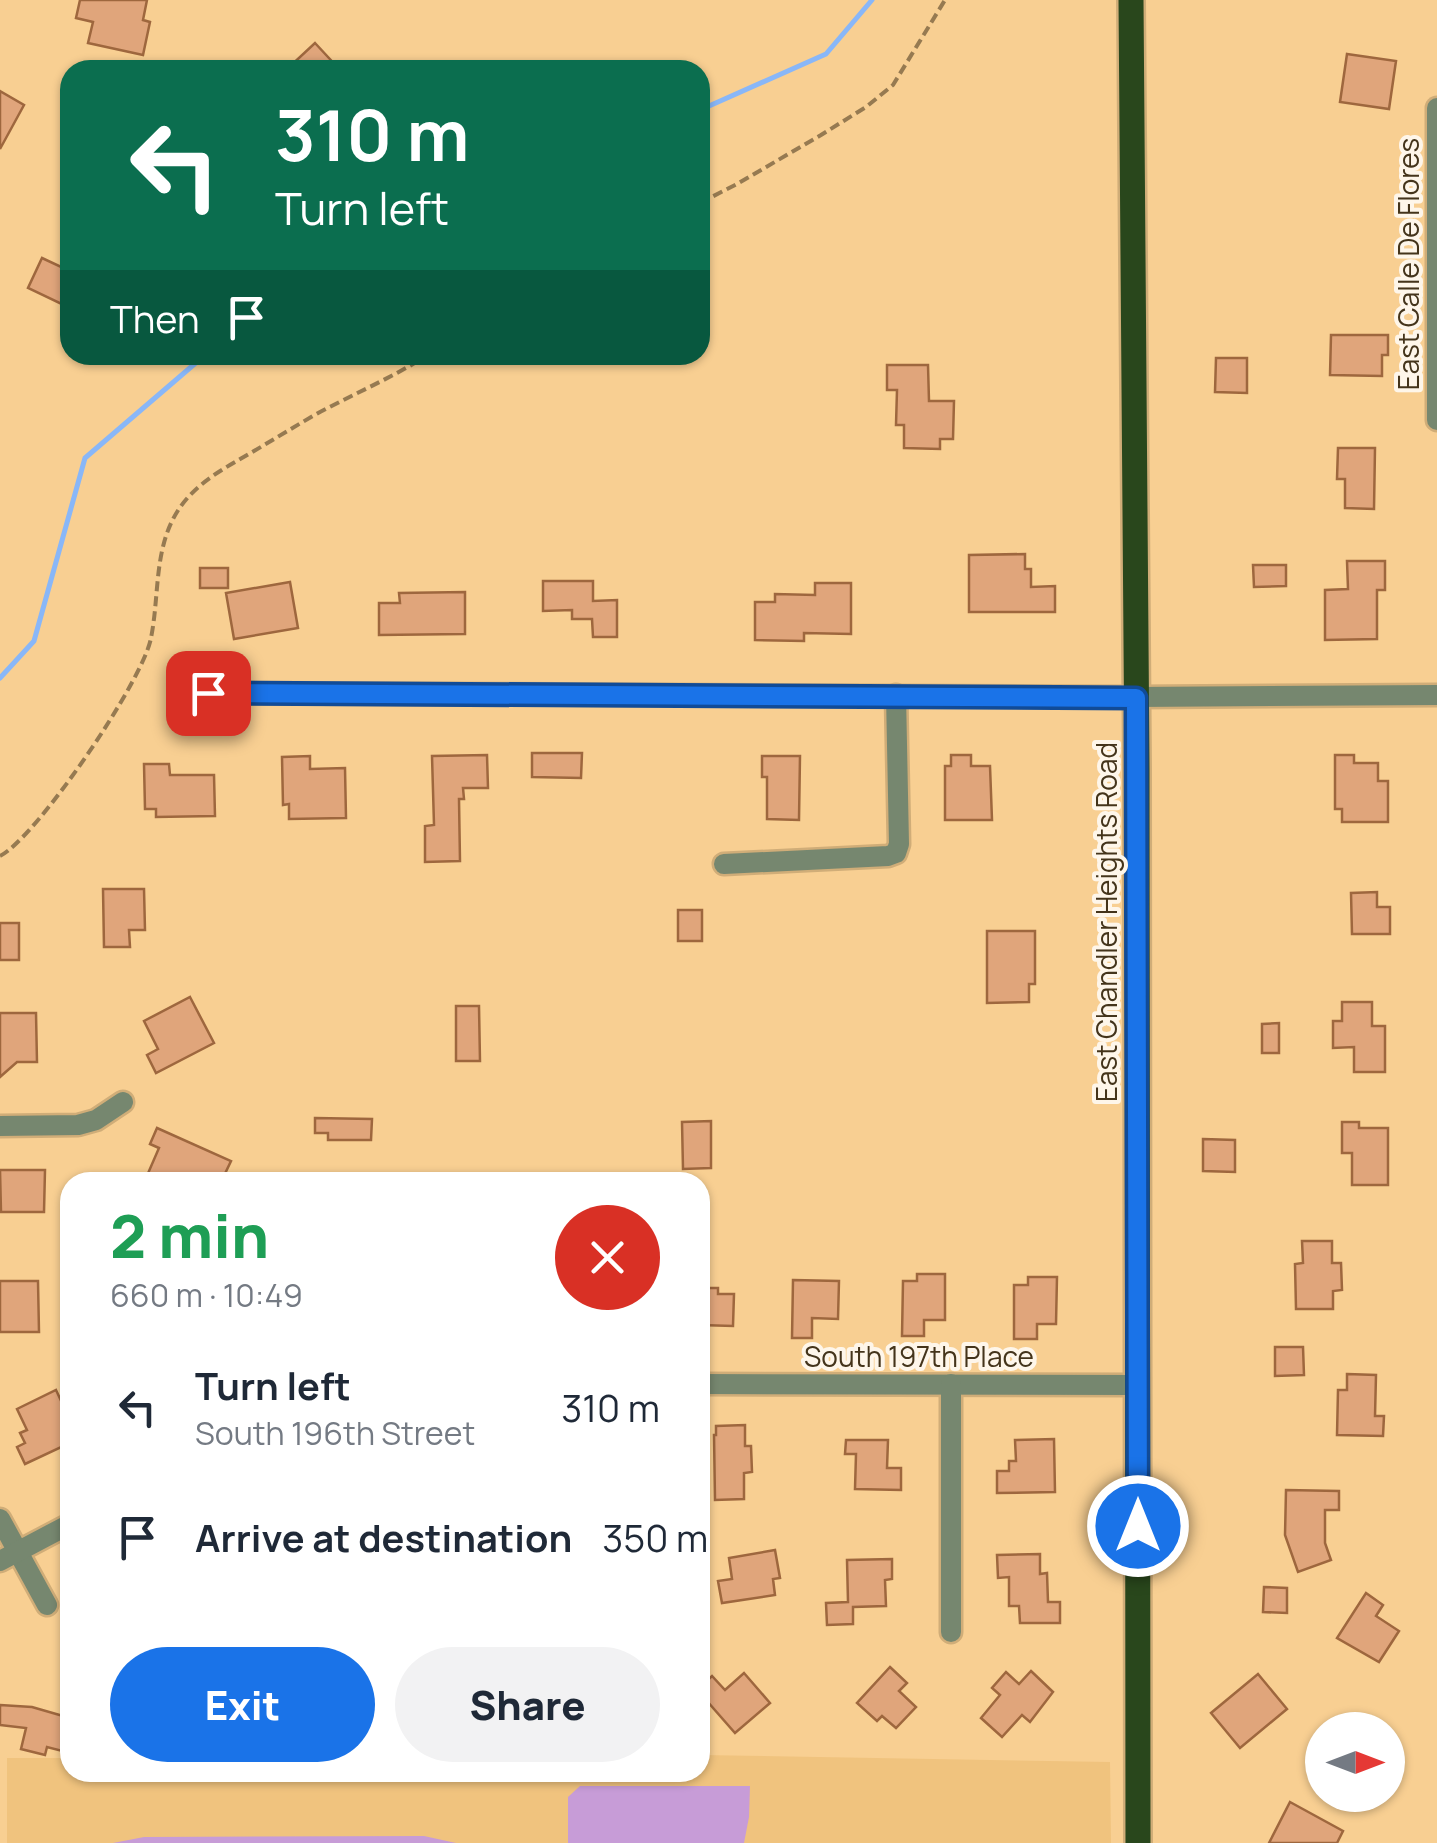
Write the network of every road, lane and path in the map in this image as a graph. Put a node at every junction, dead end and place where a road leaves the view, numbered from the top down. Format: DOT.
graph roads {
  1 [pos="945,0"];
  2 [pos="1131,0"];
  3 [pos="1437,108"];
  4 [pos="710,198"];
  5 [pos="412,365"];
  6 [pos="1437,420"];
  7 [pos="208,693"];
  8 [pos="1437,695"];
  9 [pos="896,696"];
  10 [pos="1136,698"];
  11 [pos="0,856"];
  12 [pos="724,864"];
  13 [pos="123,1102"];
  14 [pos="0,1126"];
  15 [pos="710,1384"];
  16 [pos="950,1384"];
  17 [pos="1137,1385"];
  18 [pos="0,1519"];
  19 [pos="60,1529"];
  20 [pos="9,1557"];
  21 [pos="47,1606"];
  22 [pos="951,1632"];
  23 [pos="1138,1843"];
  1 -- 4 [label="path"];
  2 -- 10 [label="main road, East Chandler Heights Road"];
  3 -- 6 [label="street, East Calle De Flores"];
  5 -- 11 [label="path"];
  7 -- 9 [label="street"];
  8 -- 10 [label="street"];
  9 -- 10 [label="street"];
  9 -- 12 [label="street"];
  10 -- 17 [label="main road, East Chandler Heights Road"];
  13 -- 14 [label="street"];
  15 -- 16 [label="street, South 197th Place"];
  16 -- 17 [label="street, South 197th Place"];
  16 -- 22 [label="street"];
  17 -- 23 [label="main road, East Chandler Heights Road"];
  18 -- 20 [label="street"];
  19 -- 20 [label="street"];
  20 -- 21 [label="street"];
}
